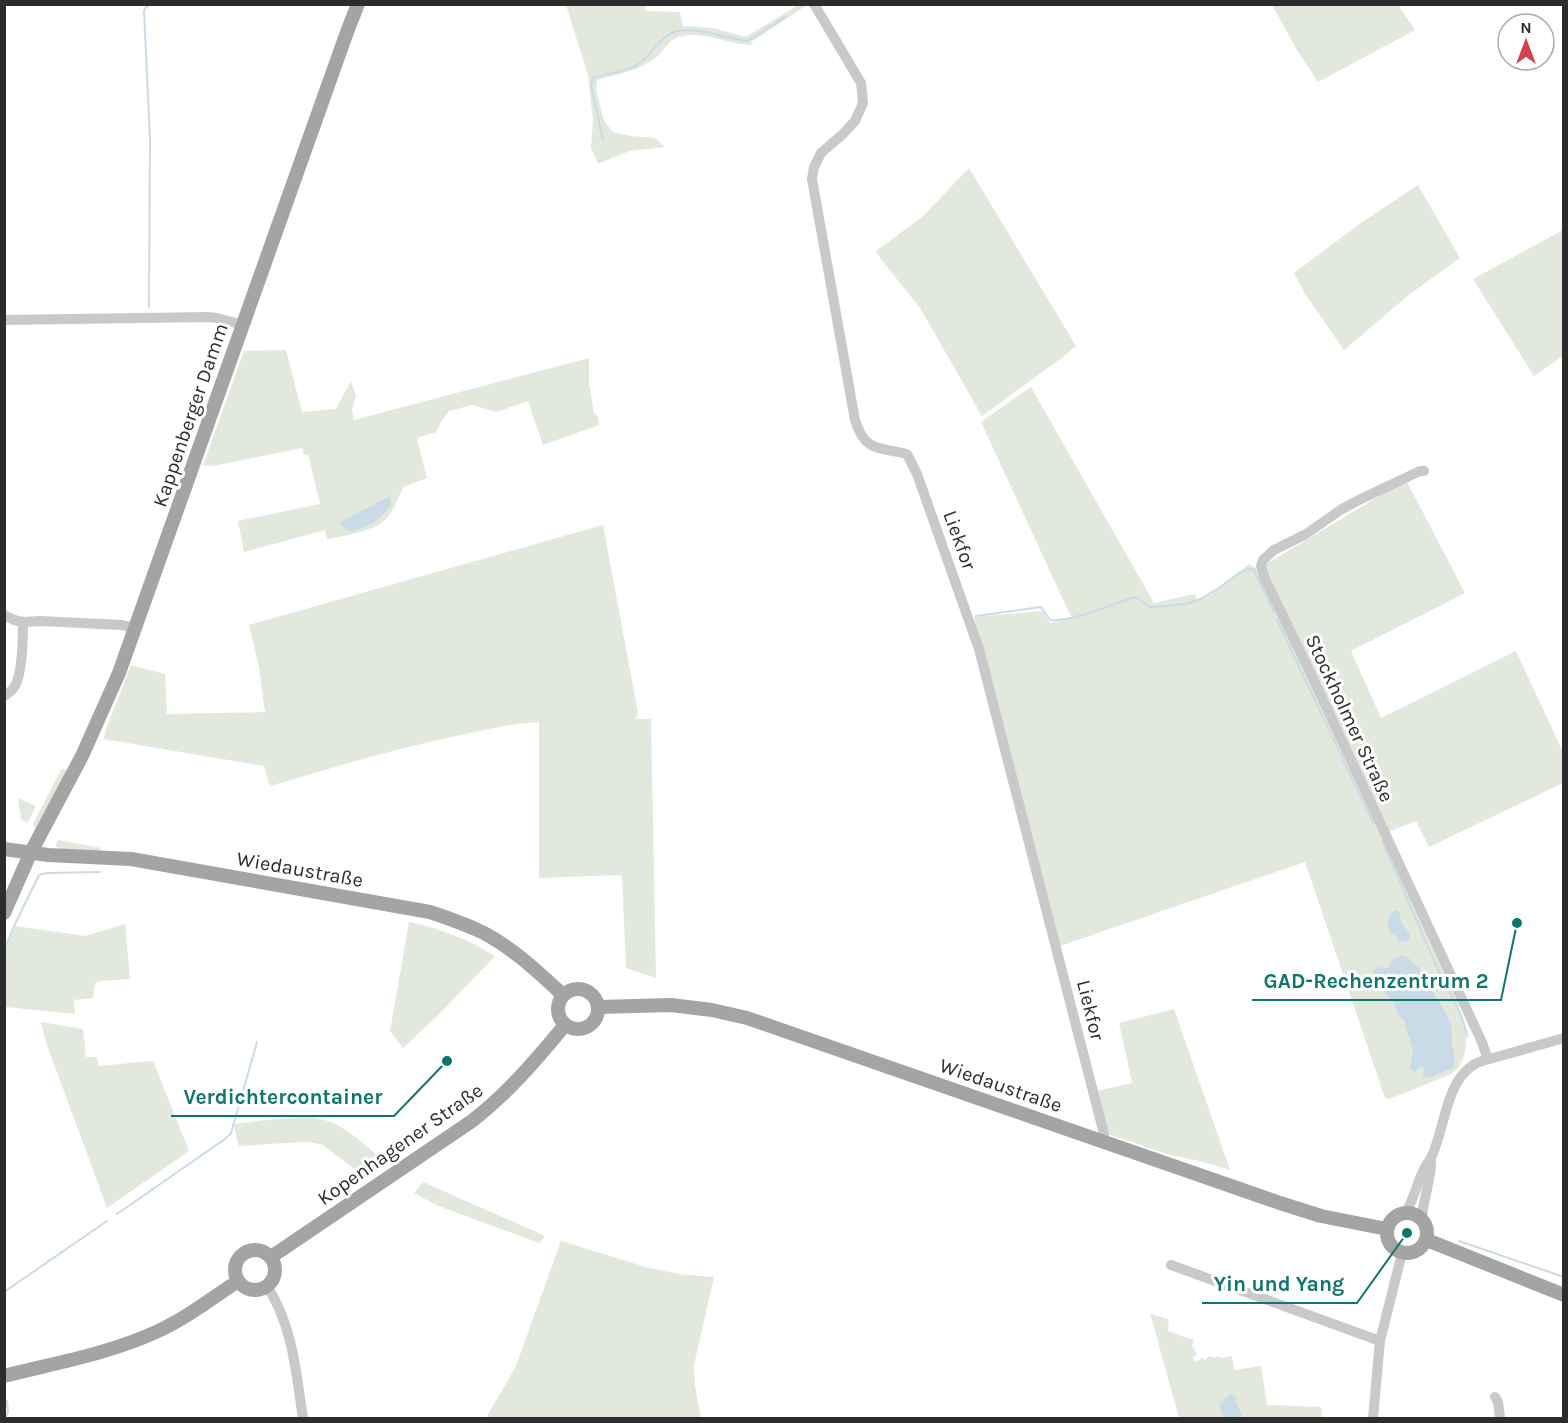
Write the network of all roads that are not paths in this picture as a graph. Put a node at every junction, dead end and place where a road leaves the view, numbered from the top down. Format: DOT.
graph roads {
  1 [pos="358,4"];
  2 [pos="814,4"];
  3 [pos="4,320"];
  4 [pos="243,325"];
  5 [pos="1424,471"];
  6 [pos="4,615"];
  7 [pos="23,622"];
  8 [pos="135,628"];
  9 [pos="4,696"];
  10 [pos="4,849"];
  11 [pos="32,852"];
  12 [pos="4,914"];
  13 [pos="563,994"];
  14 [pos="598,1007"];
  15 [pos="565,1025"];
  16 [pos="1563,1038"];
  17 [pos="1488,1059"];
  18 [pos="1104,1142"];
  19 [pos="1431,1158"];
  20 [pos="1406,1212"];
  21 [pos="1422,1218"];
  22 [pos="1387,1229"];
  23 [pos="1427,1240"];
  24 [pos="1402,1253"];
  25 [pos="271,1257"];
  26 [pos="1171,1265"];
  27 [pos="238,1281"];
  28 [pos="267,1286"];
  29 [pos="1563,1295"];
  30 [pos="1380,1341"];
  31 [pos="4,1376"];
  32 [pos="1496,1397"];
  33 [pos="303,1419"];
  34 [pos="1373,1419"];
  35 [pos="1500,1419"];
  1 -- 4 [label="main road, Kappenberger Damm"];
  2 -- 18 [label="street, Liekfor"];
  3 -- 4 [label="street"];
  4 -- 8 [label="main road, Kappenberger Damm"];
  5 -- 17 [label="street, Stockholmer Straße"];
  6 -- 7 [label="street"];
  7 -- 8 [label="street"];
  7 -- 9 [label="street"];
  8 -- 11 [label="main road, Kappenberger Damm"];
  10 -- 11 [label="main road, Wiedaustraße"];
  11 -- 12 [label="main road"];
  11 -- 13 [label="main road, Wiedaustraße"];
  13 -- 14 [label="main road"];
  13 -- 15 [label="main road"];
  14 -- 15 [label="main road"];
  14 -- 18 [label="main road, Wiedaustraße"];
  15 -- 25 [label="main road, Kopenhagener Straße"];
  16 -- 17 [label="street"];
  17 -- 19 [label="street"];
  18 -- 22 [label="main road, Wiedaustraße"];
  19 -- 20 [label="street"];
  19 -- 21 [label="street"];
  20 -- 21 [label="main road"];
  20 -- 22 [label="main road"];
  21 -- 23 [label="main road"];
  22 -- 24 [label="main road"];
  23 -- 24 [label="main road"];
  23 -- 29 [label="main road"];
  24 -- 30 [label="street"];
  25 -- 27 [label="main road"];
  25 -- 28 [label="main road"];
  26 -- 30 [label="street"];
  27 -- 28 [label="main road"];
  27 -- 31 [label="main road"];
  28 -- 33 [label="street"];
  30 -- 34 [label="street"];
  32 -- 35 [label="street"];
}
